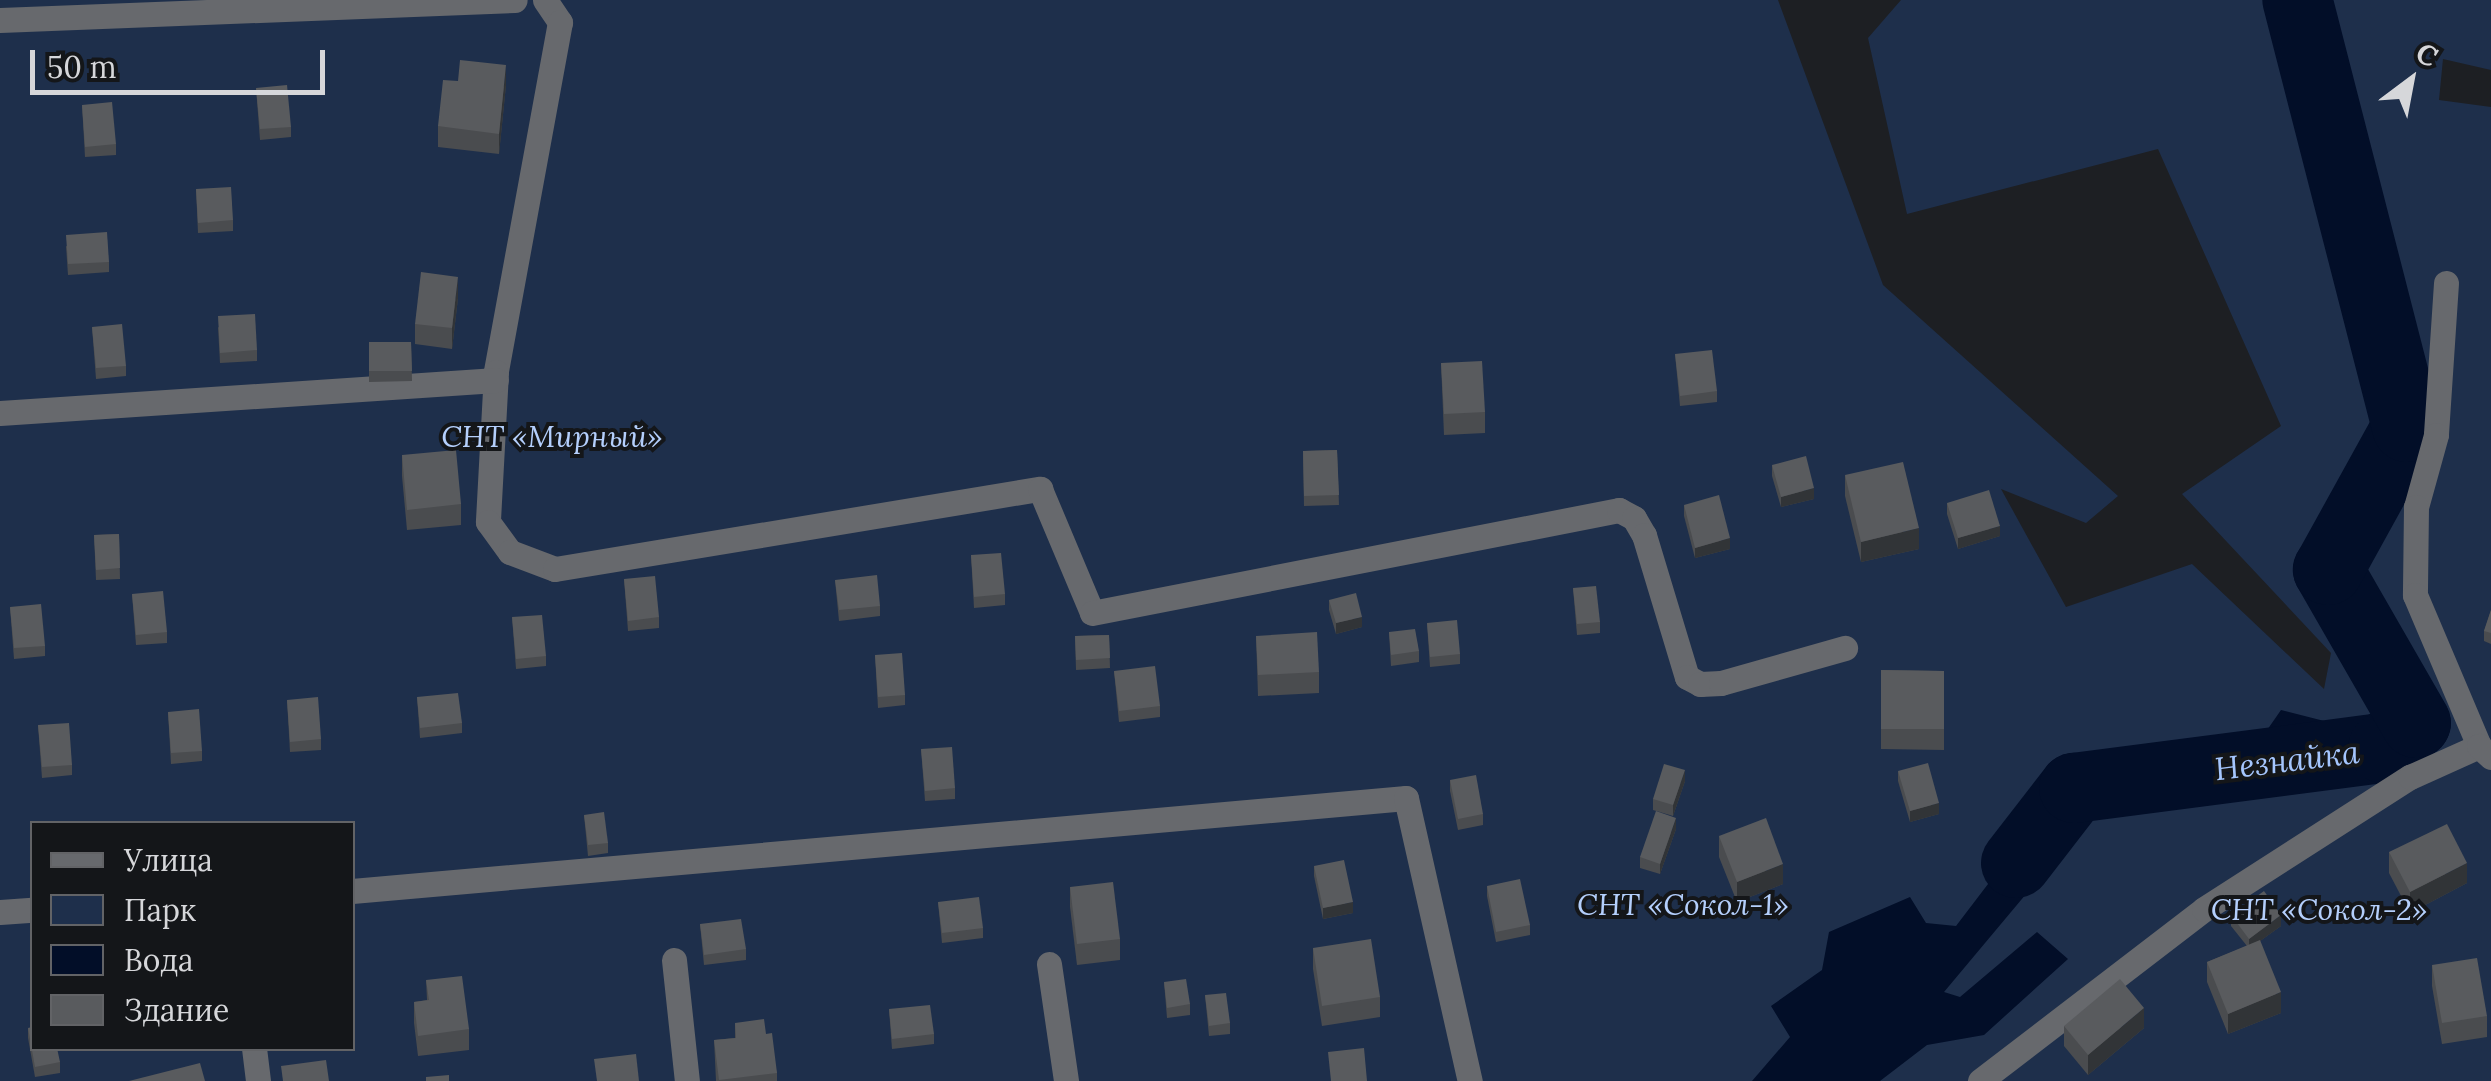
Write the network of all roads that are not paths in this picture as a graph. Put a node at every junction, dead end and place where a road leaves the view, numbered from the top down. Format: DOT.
graph roads {
  1 [pos="515,0"];
  2 [pos="545,0"];
  3 [pos="0,20"];
  4 [pos="2446,283"];
  5 [pos="496,380"];
  6 [pos="0,413"];
  7 [pos="1845,648"];
  8 [pos="2485,752"];
  9 [pos="355,891"];
  10 [pos="30,910"];
  11 [pos="0,912"];
  12 [pos="674,960"];
  13 [pos="1050,964"];
  14 [pos="254,1051"];
  15 [pos="258,1081"];
  16 [pos="688,1081"];
  17 [pos="1066,1081"];
  18 [pos="1470,1081"];
  19 [pos="1980,1081"];
  1 -- 3 [label="lane"];
  2 -- 5 [label="lane"];
  4 -- 8 [label="lane"];
  5 -- 6 [label="lane"];
  5 -- 7 [label="lane"];
  8 -- 19 [label="lane"];
  9 -- 18 [label="lane"];
  10 -- 11 [label="lane"];
  12 -- 16 [label="lane"];
  13 -- 17 [label="lane"];
  14 -- 15 [label="lane"];
}
